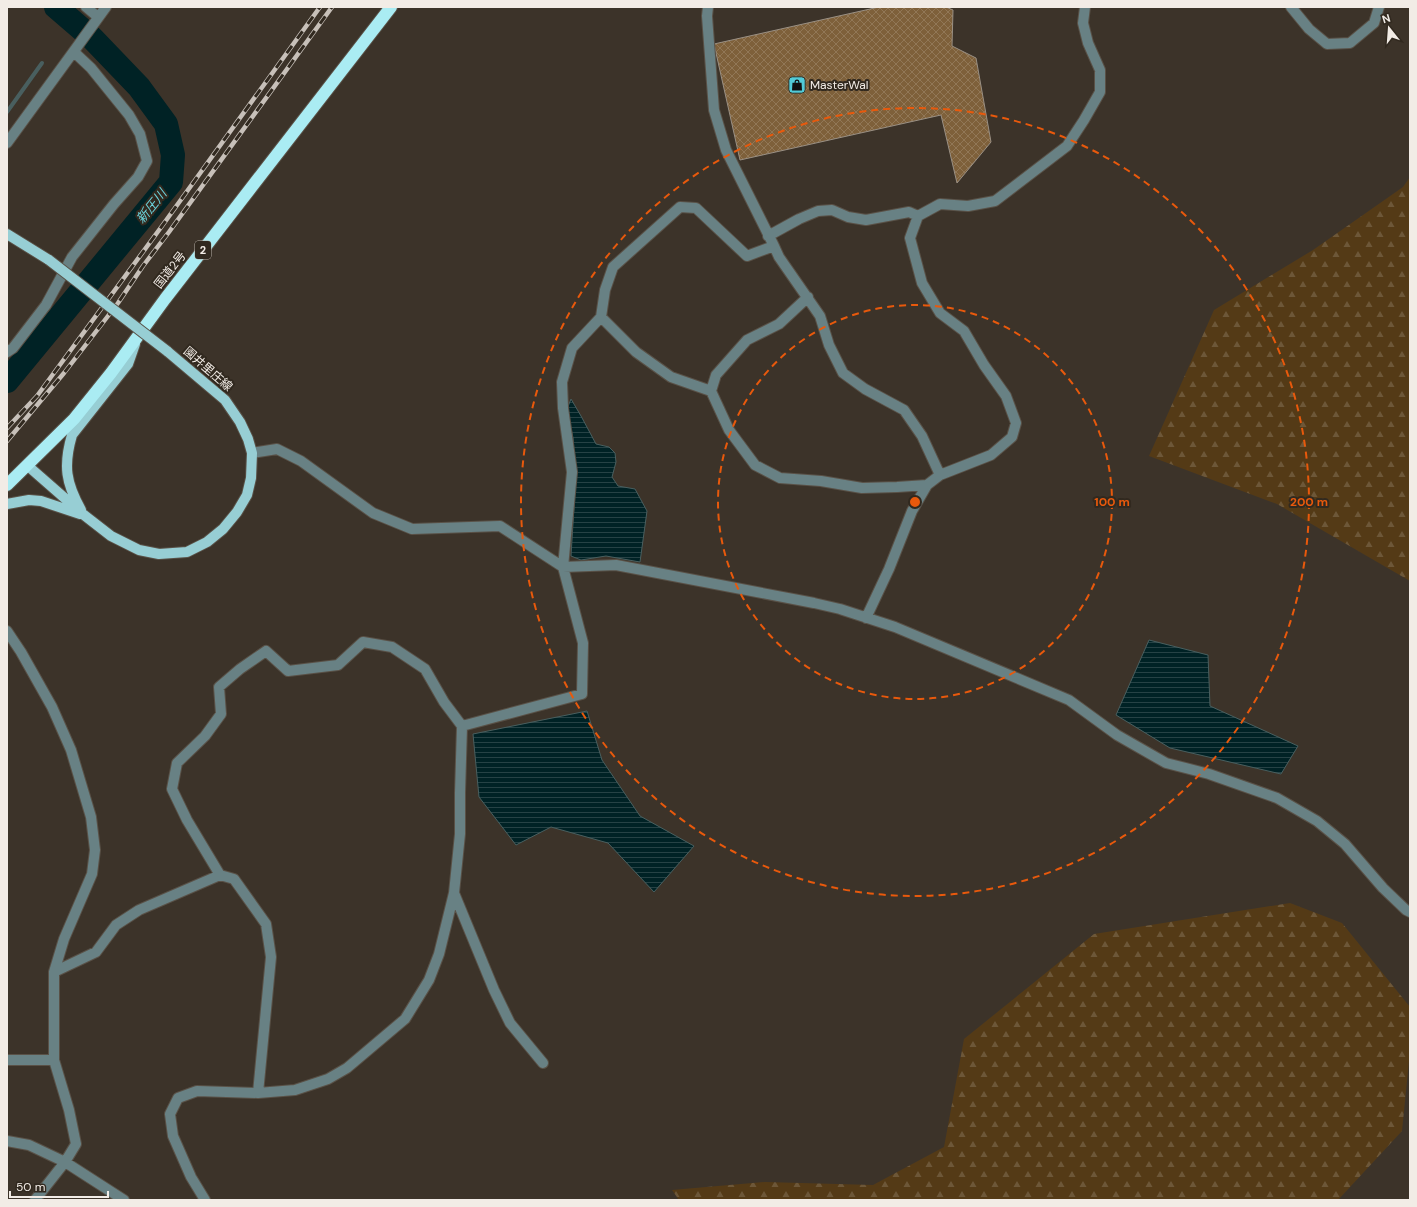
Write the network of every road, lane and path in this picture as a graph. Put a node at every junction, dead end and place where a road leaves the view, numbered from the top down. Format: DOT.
graph roads {
  1 [pos="86,7"];
  2 [pos="106,7"];
  3 [pos="391,7"];
  4 [pos="708,7"];
  5 [pos="1085,7"];
  6 [pos="1291,7"];
  7 [pos="1379,7"];
  8 [pos="98,17"];
  9 [pos="74,52"];
  10 [pos="7,143"];
  11 [pos="918,216"];
  12 [pos="7,234"];
  13 [pos="768,236"];
  14 [pos="774,246"];
  15 [pos="808,298"];
  16 [pos="601,317"];
  17 [pos="138,336"];
  18 [pos="7,352"];
  19 [pos="711,391"];
  20 [pos="252,453"];
  21 [pos="28,466"];
  22 [pos="940,476"];
  23 [pos="7,485"];
  24 [pos="927,485"];
  25 [pos="7,504"];
  26 [pos="84,515"];
  27 [pos="564,567"];
  28 [pos="866,618"];
  29 [pos="7,631"];
  30 [pos="462,726"];
  31 [pos="220,875"];
  32 [pos="454,893"];
  33 [pos="1410,912"];
  34 [pos="54,972"];
  35 [pos="7,1060"];
  36 [pos="54,1060"];
  37 [pos="543,1063"];
  38 [pos="258,1093"];
  39 [pos="7,1141"];
  40 [pos="65,1162"];
  41 [pos="35,1200"];
  42 [pos="124,1200"];
  43 [pos="205,1200"];
  1 -- 8 [label="street"];
  2 -- 8 [label="street"];
  3 -- 17 [label="highway, 国道2号 / 2"];
  4 -- 13 [label="street"];
  5 -- 11 [label="street"];
  6 -- 7 [label="street"];
  8 -- 9 [label="street"];
  9 -- 10 [label="street"];
  9 -- 18 [label="street"];
  11 -- 13 [label="street"];
  11 -- 22 [label="street"];
  12 -- 20 [label="main road, 園井里庄線, bridge"];
  13 -- 14 [label="street"];
  14 -- 15 [label="street"];
  14 -- 16 [label="street"];
  15 -- 19 [label="street"];
  15 -- 22 [label="street"];
  16 -- 19 [label="street"];
  16 -- 27 [label="street"];
  17 -- 21 [label="highway, 国道2号 / 2"];
  17 -- 26 [label="main road"];
  19 -- 24 [label="street"];
  20 -- 26 [label="main road, 園井里庄線"];
  20 -- 27 [label="street"];
  21 -- 23 [label="highway, 国道2号 / 2"];
  21 -- 26 [label="main road, 園井里庄線"];
  22 -- 24 [label="street"];
  24 -- 28 [label="street"];
  25 -- 26 [label="main road"];
  27 -- 28 [label="street"];
  27 -- 30 [label="street"];
  28 -- 33 [label="street"];
  29 -- 34 [label="street"];
  30 -- 31 [label="street"];
  30 -- 32 [label="street"];
  31 -- 34 [label="street"];
  31 -- 38 [label="street"];
  32 -- 37 [label="street"];
  32 -- 38 [label="street"];
  34 -- 36 [label="street"];
  35 -- 36 [label="street"];
  36 -- 40 [label="street"];
  38 -- 43 [label="street"];
  39 -- 40 [label="street"];
  40 -- 41 [label="street"];
  40 -- 42 [label="street"];
}
